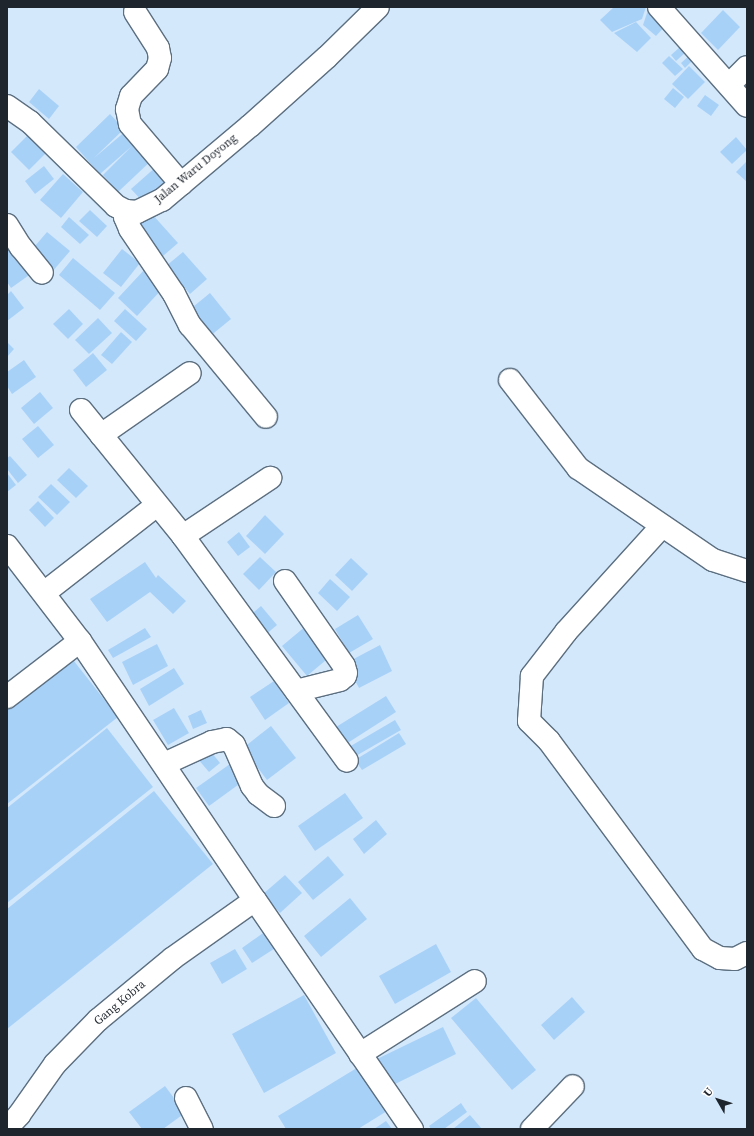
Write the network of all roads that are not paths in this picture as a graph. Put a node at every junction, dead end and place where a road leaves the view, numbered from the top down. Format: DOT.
graph roads {
  1 [pos="378,7"];
  2 [pos="659,7"];
  3 [pos="135,12"];
  4 [pos="747,67"];
  5 [pos="729,85"];
  6 [pos="7,106"];
  7 [pos="747,106"];
  8 [pos="181,184"];
  9 [pos="126,211"];
  10 [pos="7,225"];
  11 [pos="42,273"];
  12 [pos="190,373"];
  13 [pos="510,380"];
  14 [pos="81,410"];
  15 [pos="266,417"];
  16 [pos="101,435"];
  17 [pos="270,478"];
  18 [pos="156,505"];
  19 [pos="662,526"];
  20 [pos="182,536"];
  21 [pos="7,546"];
  22 [pos="747,570"];
  23 [pos="285,581"];
  24 [pos="44,593"];
  25 [pos="80,641"];
  26 [pos="296,691"];
  27 [pos="7,697"];
  28 [pos="347,761"];
  29 [pos="164,764"];
  30 [pos="274,806"];
  31 [pos="255,900"];
  32 [pos="747,953"];
  33 [pos="475,981"];
  34 [pos="360,1054"];
  35 [pos="573,1086"];
  36 [pos="186,1098"];
  37 [pos="7,1128"];
  38 [pos="202,1129"];
  39 [pos="412,1129"];
  40 [pos="532,1129"];
  1 -- 8 [label="street, Jalan Waru Doyong"];
  2 -- 5 [label="street"];
  3 -- 8 [label="street"];
  4 -- 5 [label="street"];
  5 -- 7 [label="street"];
  6 -- 9 [label="street"];
  8 -- 9 [label="street, Jalan Waru Doyong"];
  9 -- 15 [label="street"];
  10 -- 11 [label="street"];
  12 -- 16 [label="street"];
  13 -- 19 [label="street"];
  14 -- 16 [label="street"];
  16 -- 18 [label="street"];
  17 -- 20 [label="street"];
  18 -- 20 [label="street"];
  18 -- 24 [label="street"];
  19 -- 22 [label="street"];
  19 -- 32 [label="street"];
  20 -- 26 [label="street"];
  21 -- 24 [label="street"];
  23 -- 26 [label="street"];
  24 -- 25 [label="street"];
  25 -- 27 [label="street"];
  25 -- 29 [label="street"];
  26 -- 28 [label="street"];
  29 -- 30 [label="street"];
  29 -- 31 [label="street"];
  31 -- 34 [label="street"];
  31 -- 37 [label="street, Gang Kobra"];
  33 -- 34 [label="street"];
  34 -- 39 [label="street"];
  35 -- 40 [label="street"];
  36 -- 38 [label="street"];
}
